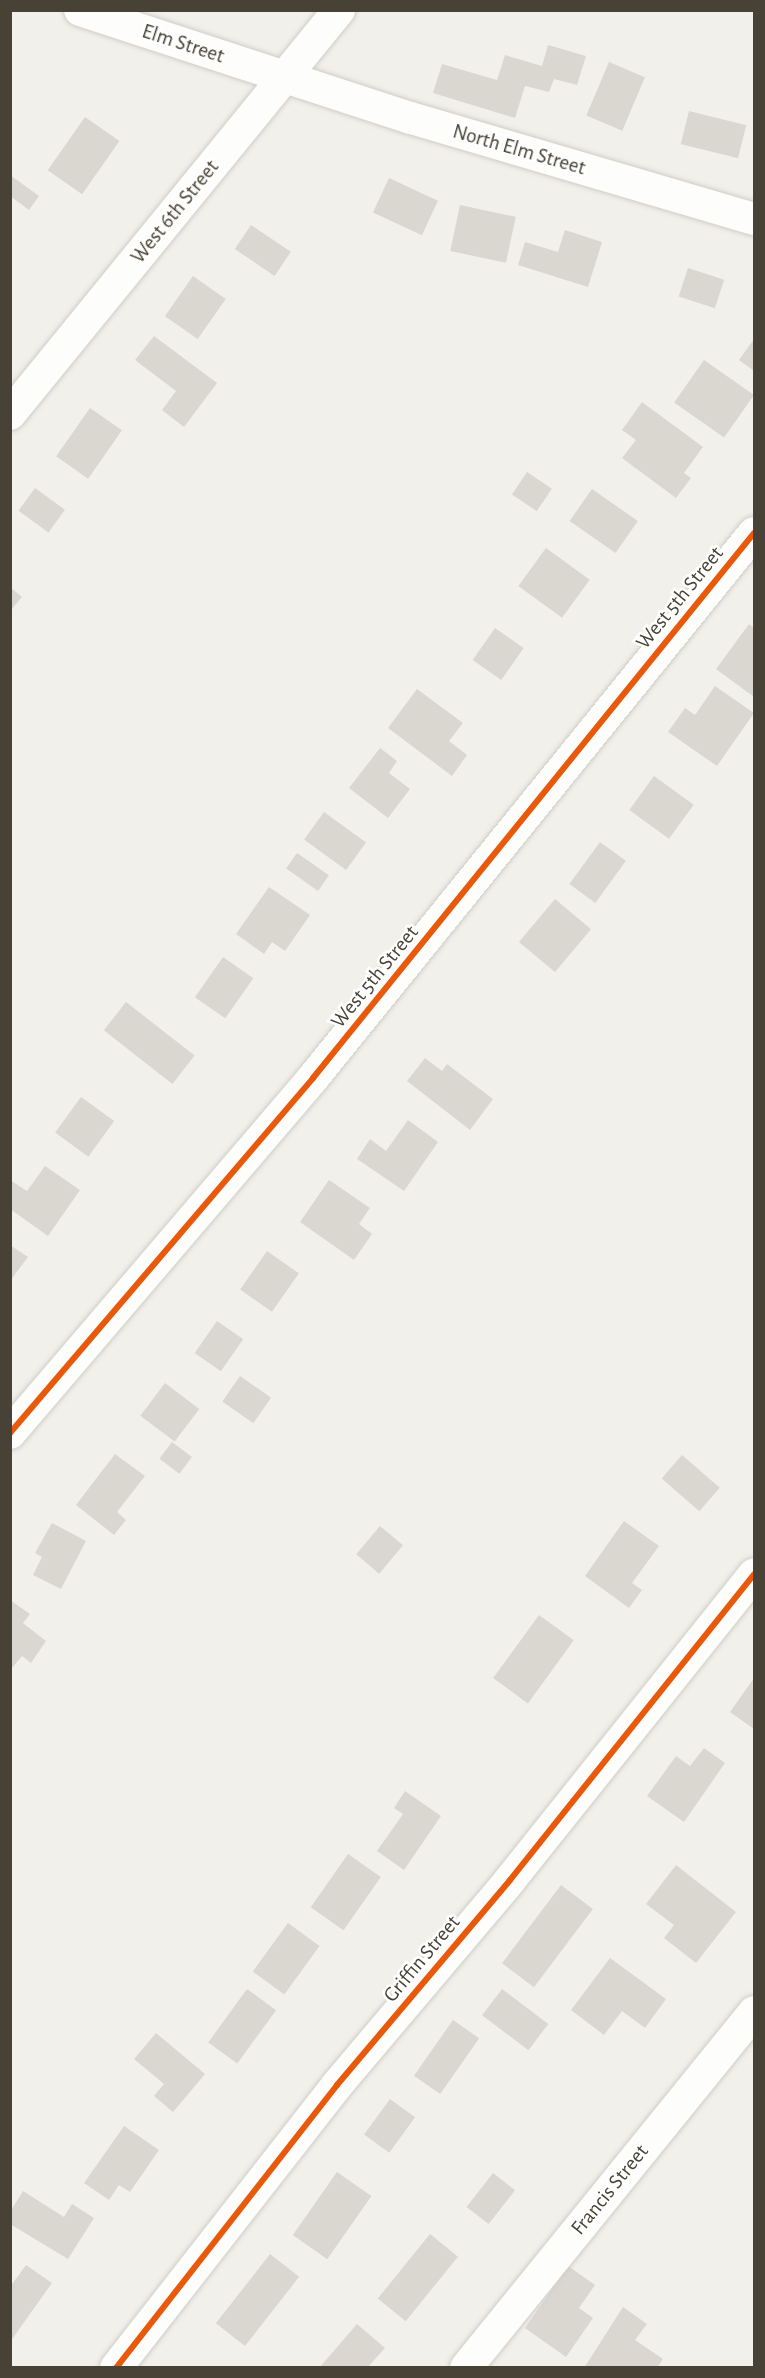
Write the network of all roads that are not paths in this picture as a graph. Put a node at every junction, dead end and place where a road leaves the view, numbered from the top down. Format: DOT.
graph roads {
  1 [pos="80,10"];
  2 [pos="339,10"];
  3 [pos="285,77"];
  4 [pos="754,219"];
  5 [pos="10,414"];
  6 [pos="754,533"];
  7 [pos="10,1433"];
  8 [pos="754,1574"];
  9 [pos="745,1604"];
  10 [pos="754,2012"];
  11 [pos="472,2366"];
  12 [pos="116,2367"];
  1 -- 3 [label="street, Elm Street"];
  2 -- 3 [label="street, West 6th Street"];
  3 -- 4 [label="street, North Elm Street"];
  3 -- 5 [label="street, West 6th Street"];
  6 -- 7 [label="street, West 5th Street"];
  8 -- 9 [label="street, Griffin Street"];
  9 -- 12 [label="street, Griffin Street"];
  10 -- 11 [label="street, Francis Street"];
}
